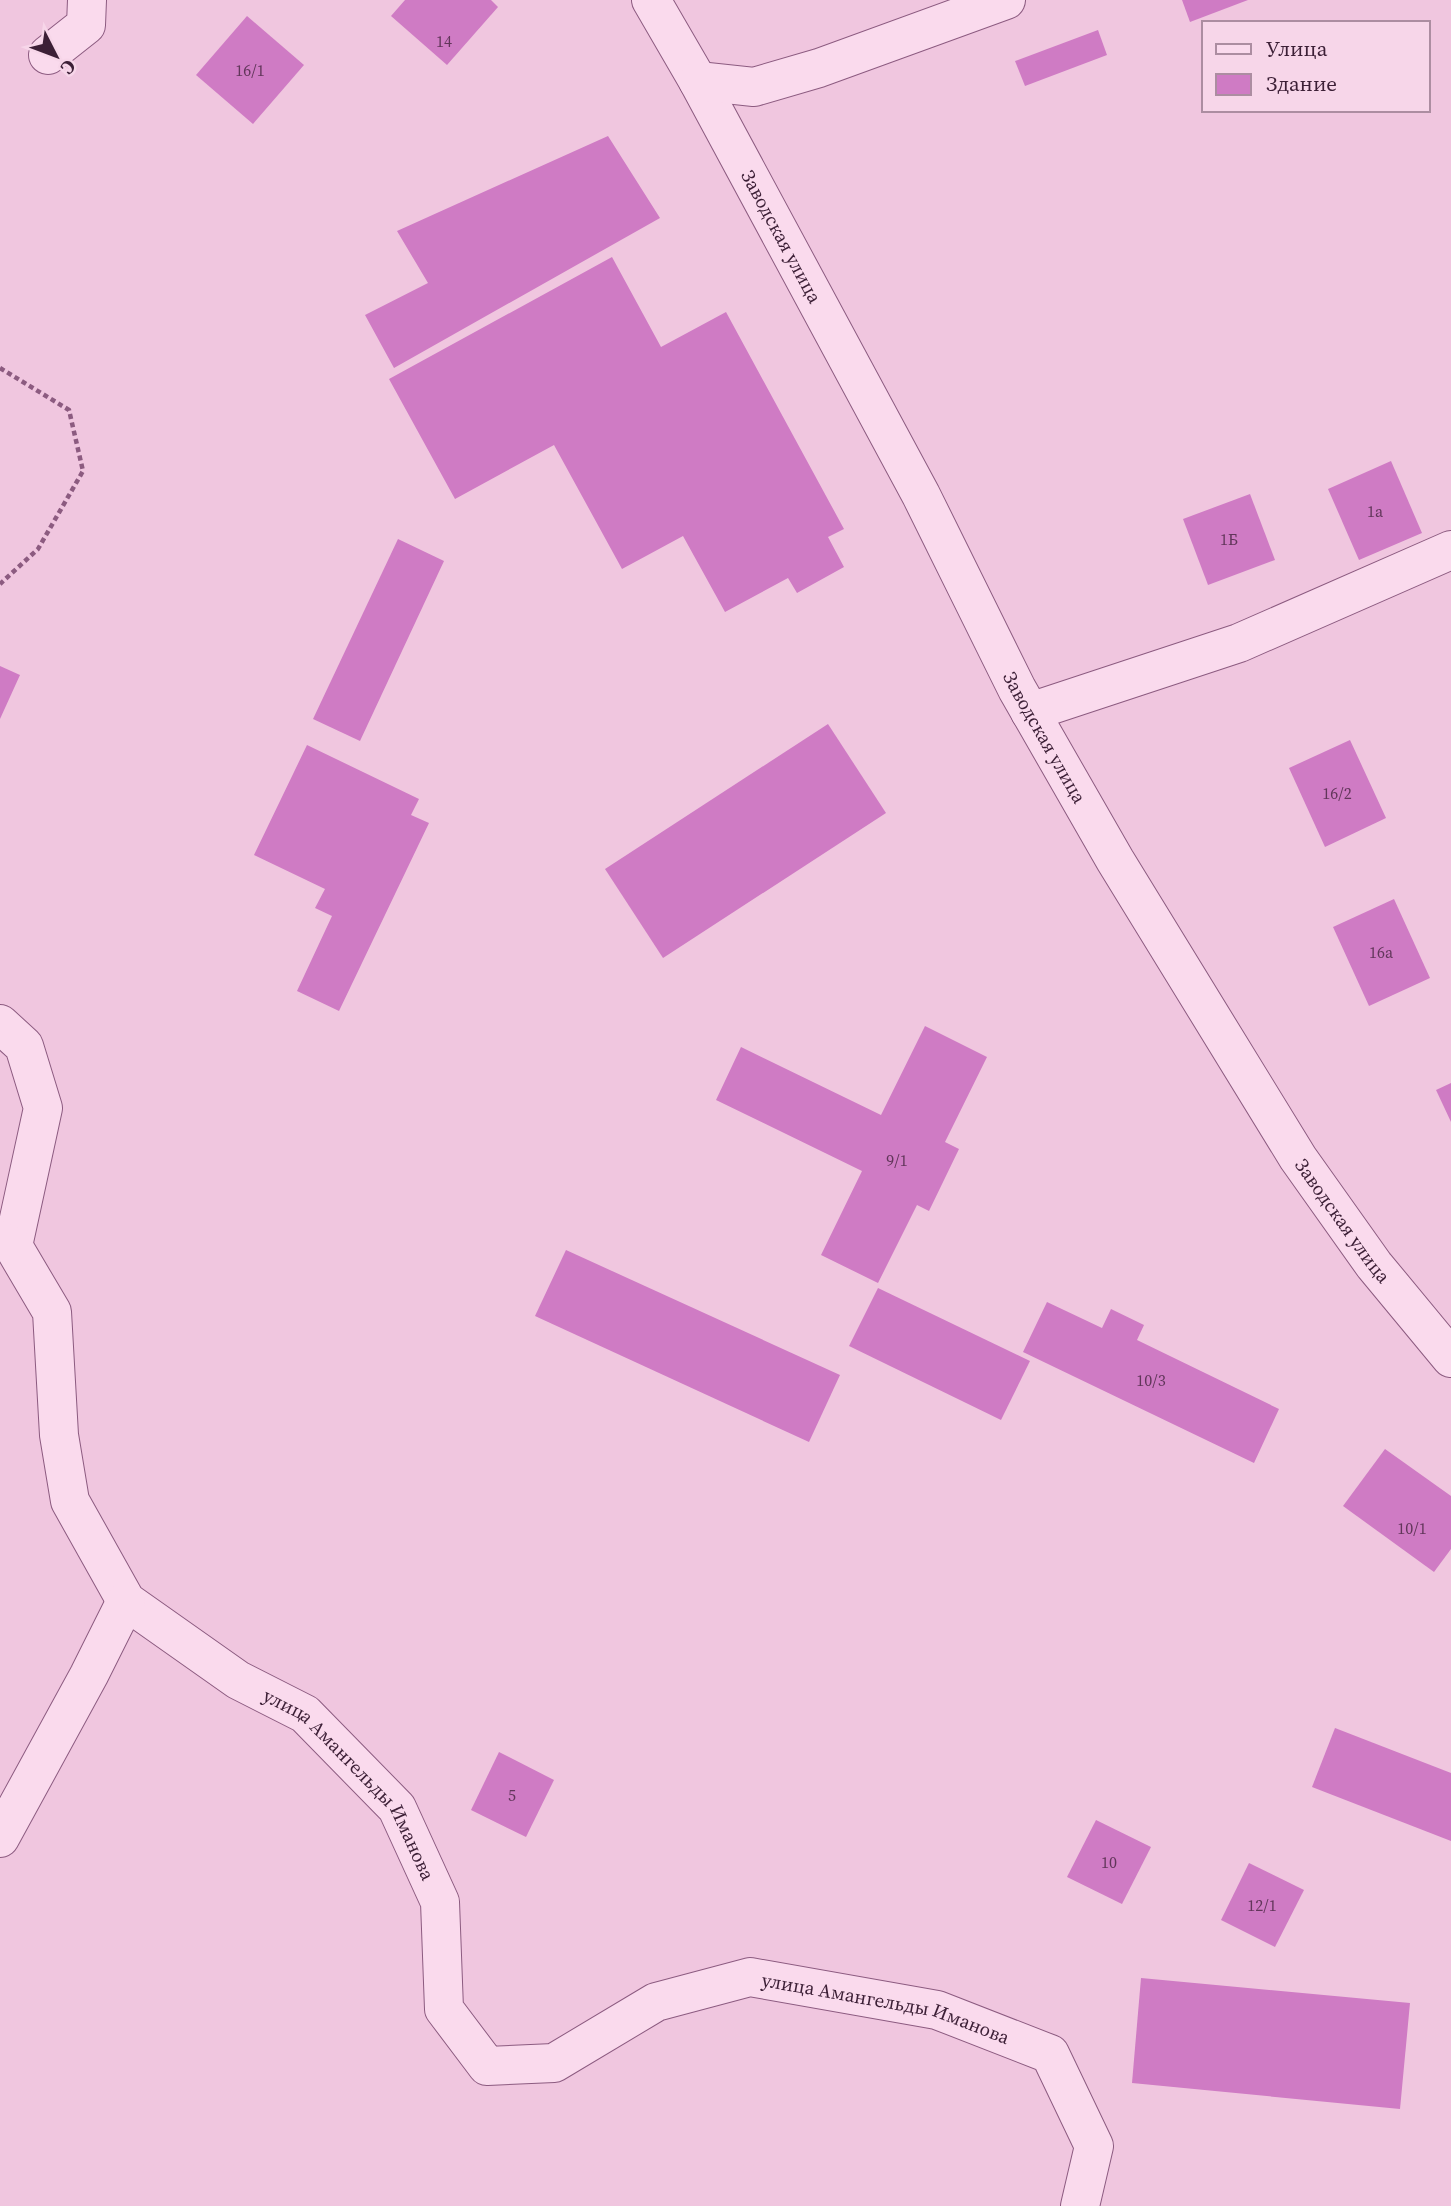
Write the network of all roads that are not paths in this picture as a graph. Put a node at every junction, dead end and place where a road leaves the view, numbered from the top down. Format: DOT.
graph roads {
  1 [pos="87,0"];
  2 [pos="651,0"];
  3 [pos="1006,0"];
  4 [pos="48,55"];
  5 [pos="698,80"];
  6 [pos="1451,550"];
  7 [pos="1030,712"];
  8 [pos="0,1024"];
  9 [pos="6,1243"];
  10 [pos="1451,1358"];
  11 [pos="125,1601"];
  12 [pos="0,1838"];
  13 [pos="1080,2206"];
  1 -- 4 [label="street"];
  2 -- 5 [label="street, Заводская улица"];
  3 -- 5 [label="street"];
  5 -- 7 [label="street, Заводская улица"];
  6 -- 7 [label="street"];
  7 -- 10 [label="street, Заводская улица"];
  8 -- 9 [label="street"];
  9 -- 11 [label="street"];
  11 -- 12 [label="street"];
  11 -- 13 [label="street, улица Амангельды Иманова"];
}
